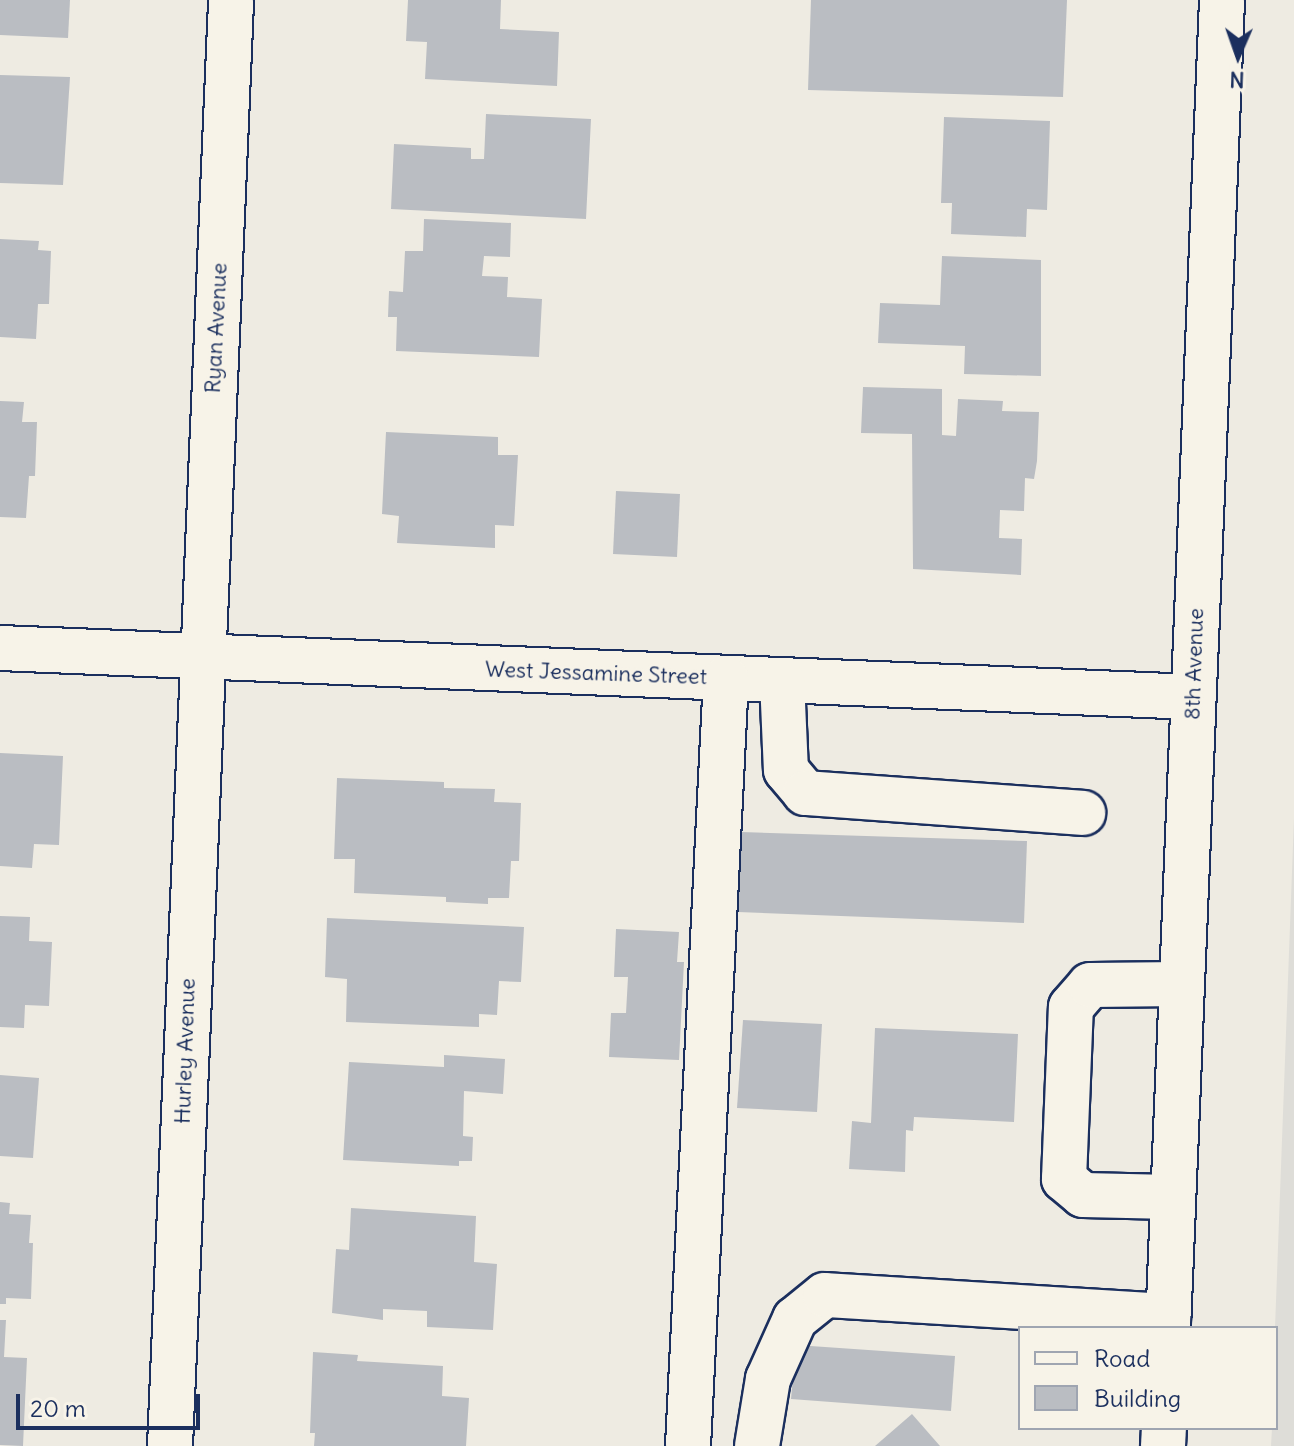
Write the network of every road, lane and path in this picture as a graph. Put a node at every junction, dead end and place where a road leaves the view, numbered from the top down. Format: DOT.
graph roads {
  1 [pos="231,0"];
  2 [pos="1222,0"];
  3 [pos="0,648"];
  4 [pos="201,656"];
  5 [pos="726,678"];
  6 [pos="782,680"];
  7 [pos="1192,697"];
  8 [pos="1083,813"];
  9 [pos="1181,984"];
  10 [pos="1172,1197"];
  11 [pos="1168,1322"];
  12 [pos="170,1446"];
  13 [pos="688,1446"];
  14 [pos="757,1446"];
  1 -- 4 [label="street, Ryan Avenue"];
  2 -- 7 [label="street, 8th Avenue"];
  3 -- 4 [label="street, West Jessamine Street"];
  4 -- 5 [label="street, West Jessamine Street"];
  4 -- 12 [label="street, Hurley Avenue"];
  5 -- 6 [label="street, West Jessamine Street"];
  5 -- 13 [label="street"];
  6 -- 7 [label="street, West Jessamine Street"];
  6 -- 8 [label="street"];
  7 -- 9 [label="street, 8th Avenue"];
  9 -- 10 [label="street, 8th Avenue"];
  9 -- 10 [label="street"];
  10 -- 11 [label="street, 8th Avenue"];
  11 -- 14 [label="street"];
}
